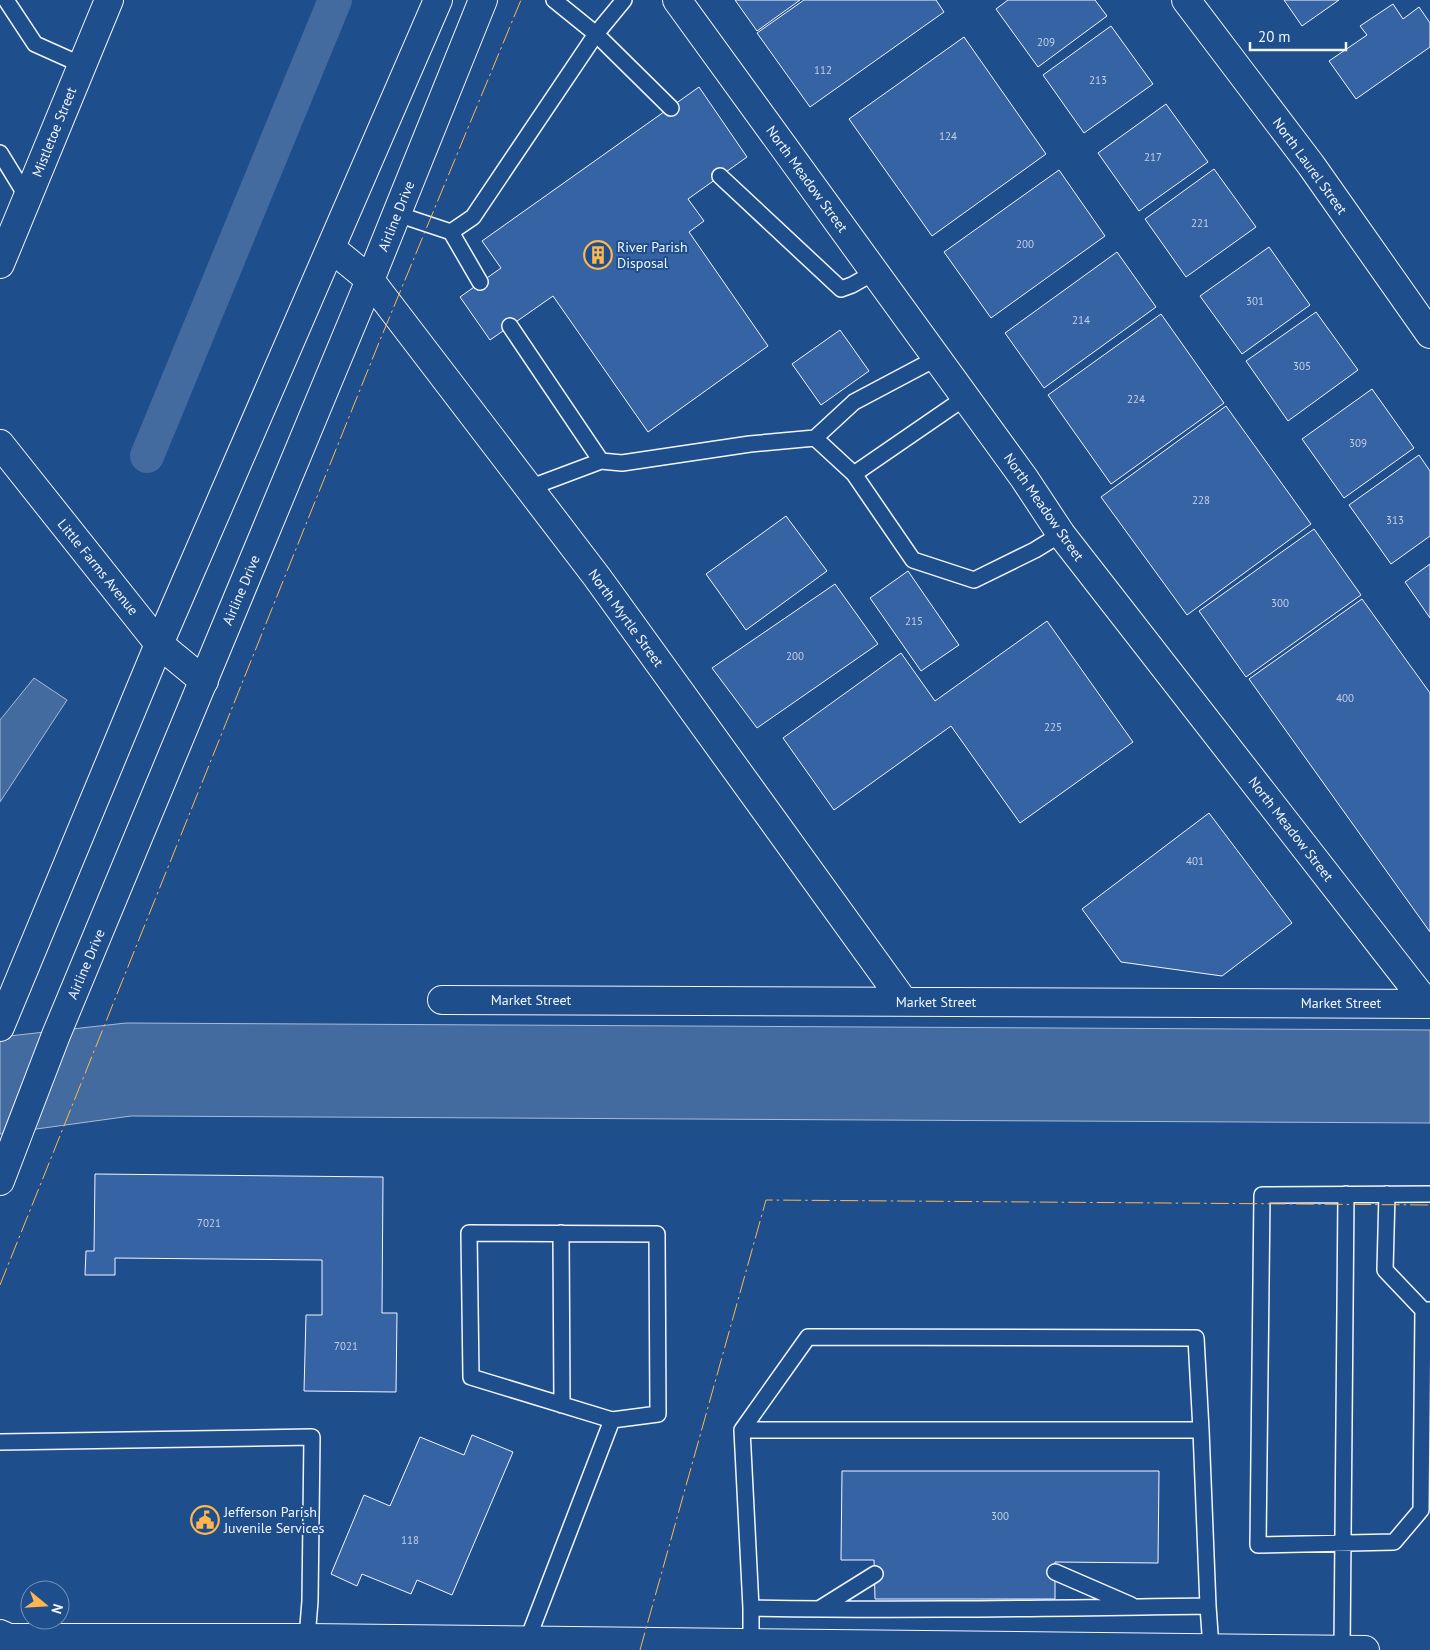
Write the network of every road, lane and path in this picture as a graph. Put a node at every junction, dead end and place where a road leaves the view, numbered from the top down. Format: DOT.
graph roads {
  1 [pos="6,0"];
  2 [pos="109,0"];
  3 [pos="438,0"];
  4 [pos="483,0"];
  5 [pos="554,0"];
  6 [pos="624,0"];
  7 [pos="677,0"];
  8 [pos="1186,0"];
  9 [pos="596,34"];
  10 [pos="82,65"];
  11 [pos="671,108"];
  12 [pos="0,153"];
  13 [pos="720,176"];
  14 [pos="27,197"];
  15 [pos="397,214"];
  16 [pos="451,232"];
  17 [pos="330,248"];
  18 [pos="0,264"];
  19 [pos="875,272"];
  20 [pos="370,280"];
  21 [pos="480,282"];
  22 [pos="510,326"];
  23 [pos="1430,334"];
  24 [pos="937,358"];
  25 [pos="966,397"];
  26 [pos="815,438"];
  27 [pos="0,444"];
  28 [pos="601,461"];
  29 [pos="854,474"];
  30 [pos="529,488"];
  31 [pos="1061,534"];
  32 [pos="159,644"];
  33 [pos="204,680"];
  34 [pos="442,1000"];
  35 [pos="904,1002"];
  36 [pos="1428,1004"];
  37 [pos="0,1027"];
  38 [pos="0,1181"];
  39 [pos="1346,1194"];
  40 [pos="1387,1194"];
  41 [pos="1430,1194"];
  42 [pos="561,1233"];
  43 [pos="1426,1310"];
  44 [pos="562,1405"];
  45 [pos="612,1420"];
  46 [pos="742,1430"];
  47 [pos="1201,1430"];
  48 [pos="0,1442"];
  49 [pos="1342,1544"];
  50 [pos="1055,1572"];
  51 [pos="874,1574"];
  52 [pos="1208,1606"];
  53 [pos="1136,1607"];
  54 [pos="751,1608"];
  55 [pos="819,1609"];
  56 [pos="3,1636"];
  57 [pos="307,1638"];
  58 [pos="527,1641"];
  59 [pos="751,1644"];
  60 [pos="1211,1648"];
  61 [pos="1342,1650"];
  62 [pos="1365,1650"];
  1 -- 10 [label="lane"];
  2 -- 10 [label="main road, Mistletoe Street"];
  3 -- 17 [label="main road"];
  4 -- 15 [label="main road, Airline Drive"];
  5 -- 9 [label="lane"];
  6 -- 9 [label="lane"];
  7 -- 19 [label="main road, North Meadow Street"];
  8 -- 23 [label="main road, North Laurel Street"];
  9 -- 11 [label="lane"];
  9 -- 16 [label="lane"];
  10 -- 14 [label="main road, Mistletoe Street"];
  12 -- 14 [label="lane"];
  13 -- 19 [label="lane"];
  14 -- 18 [label="main road, Mistletoe Street"];
  15 -- 16 [label="lane"];
  15 -- 20 [label="main road, Airline Drive"];
  16 -- 21 [label="lane"];
  17 -- 20 [label="main road, North Myrtle Street"];
  17 -- 32 [label="main road"];
  19 -- 24 [label="main road, North Meadow Street"];
  20 -- 30 [label="main road, North Myrtle Street"];
  20 -- 33 [label="main road, Airline Drive"];
  22 -- 28 [label="lane"];
  24 -- 25 [label="main road, North Meadow Street"];
  24 -- 26 [label="lane"];
  25 -- 29 [label="lane"];
  25 -- 31 [label="main road, North Meadow Street"];
  26 -- 28 [label="lane"];
  26 -- 29 [label="lane"];
  27 -- 32 [label="main road, Little Farms Avenue"];
  28 -- 30 [label="lane"];
  29 -- 31 [label="lane"];
  30 -- 35 [label="main road, North Myrtle Street"];
  31 -- 36 [label="main road, North Meadow Street"];
  32 -- 33 [label="main road, Little Farms Avenue"];
  32 -- 37 [label="main road"];
  33 -- 38 [label="main road, Airline Drive"];
  34 -- 35 [label="main road, Market Street"];
  35 -- 36 [label="main road, Market Street"];
  39 -- 40 [label="lane"];
  39 -- 49 [label="lane"];
  39 -- 49 [label="lane"];
  40 -- 41 [label="lane"];
  40 -- 43 [label="lane"];
  42 -- 44 [label="lane"];
  42 -- 44 [label="lane"];
  42 -- 45 [label="lane"];
  43 -- 49 [label="lane"];
  44 -- 45 [label="lane"];
  45 -- 58 [label="lane"];
  46 -- 47 [label="lane"];
  46 -- 47 [label="lane"];
  46 -- 54 [label="lane"];
  47 -- 52 [label="lane"];
  48 -- 57 [label="lane"];
  49 -- 61 [label="lane"];
  50 -- 53 [label="lane"];
  51 -- 55 [label="lane"];
  52 -- 53 [label="lane"];
  52 -- 60 [label="lane"];
  53 -- 55 [label="lane"];
  54 -- 55 [label="lane"];
  54 -- 59 [label="lane"];
  56 -- 57 [label="main road"];
  57 -- 58 [label="main road"];
  58 -- 59 [label="main road"];
  59 -- 60 [label="main road"];
  60 -- 61 [label="main road"];
  61 -- 62 [label="main road"];
}
